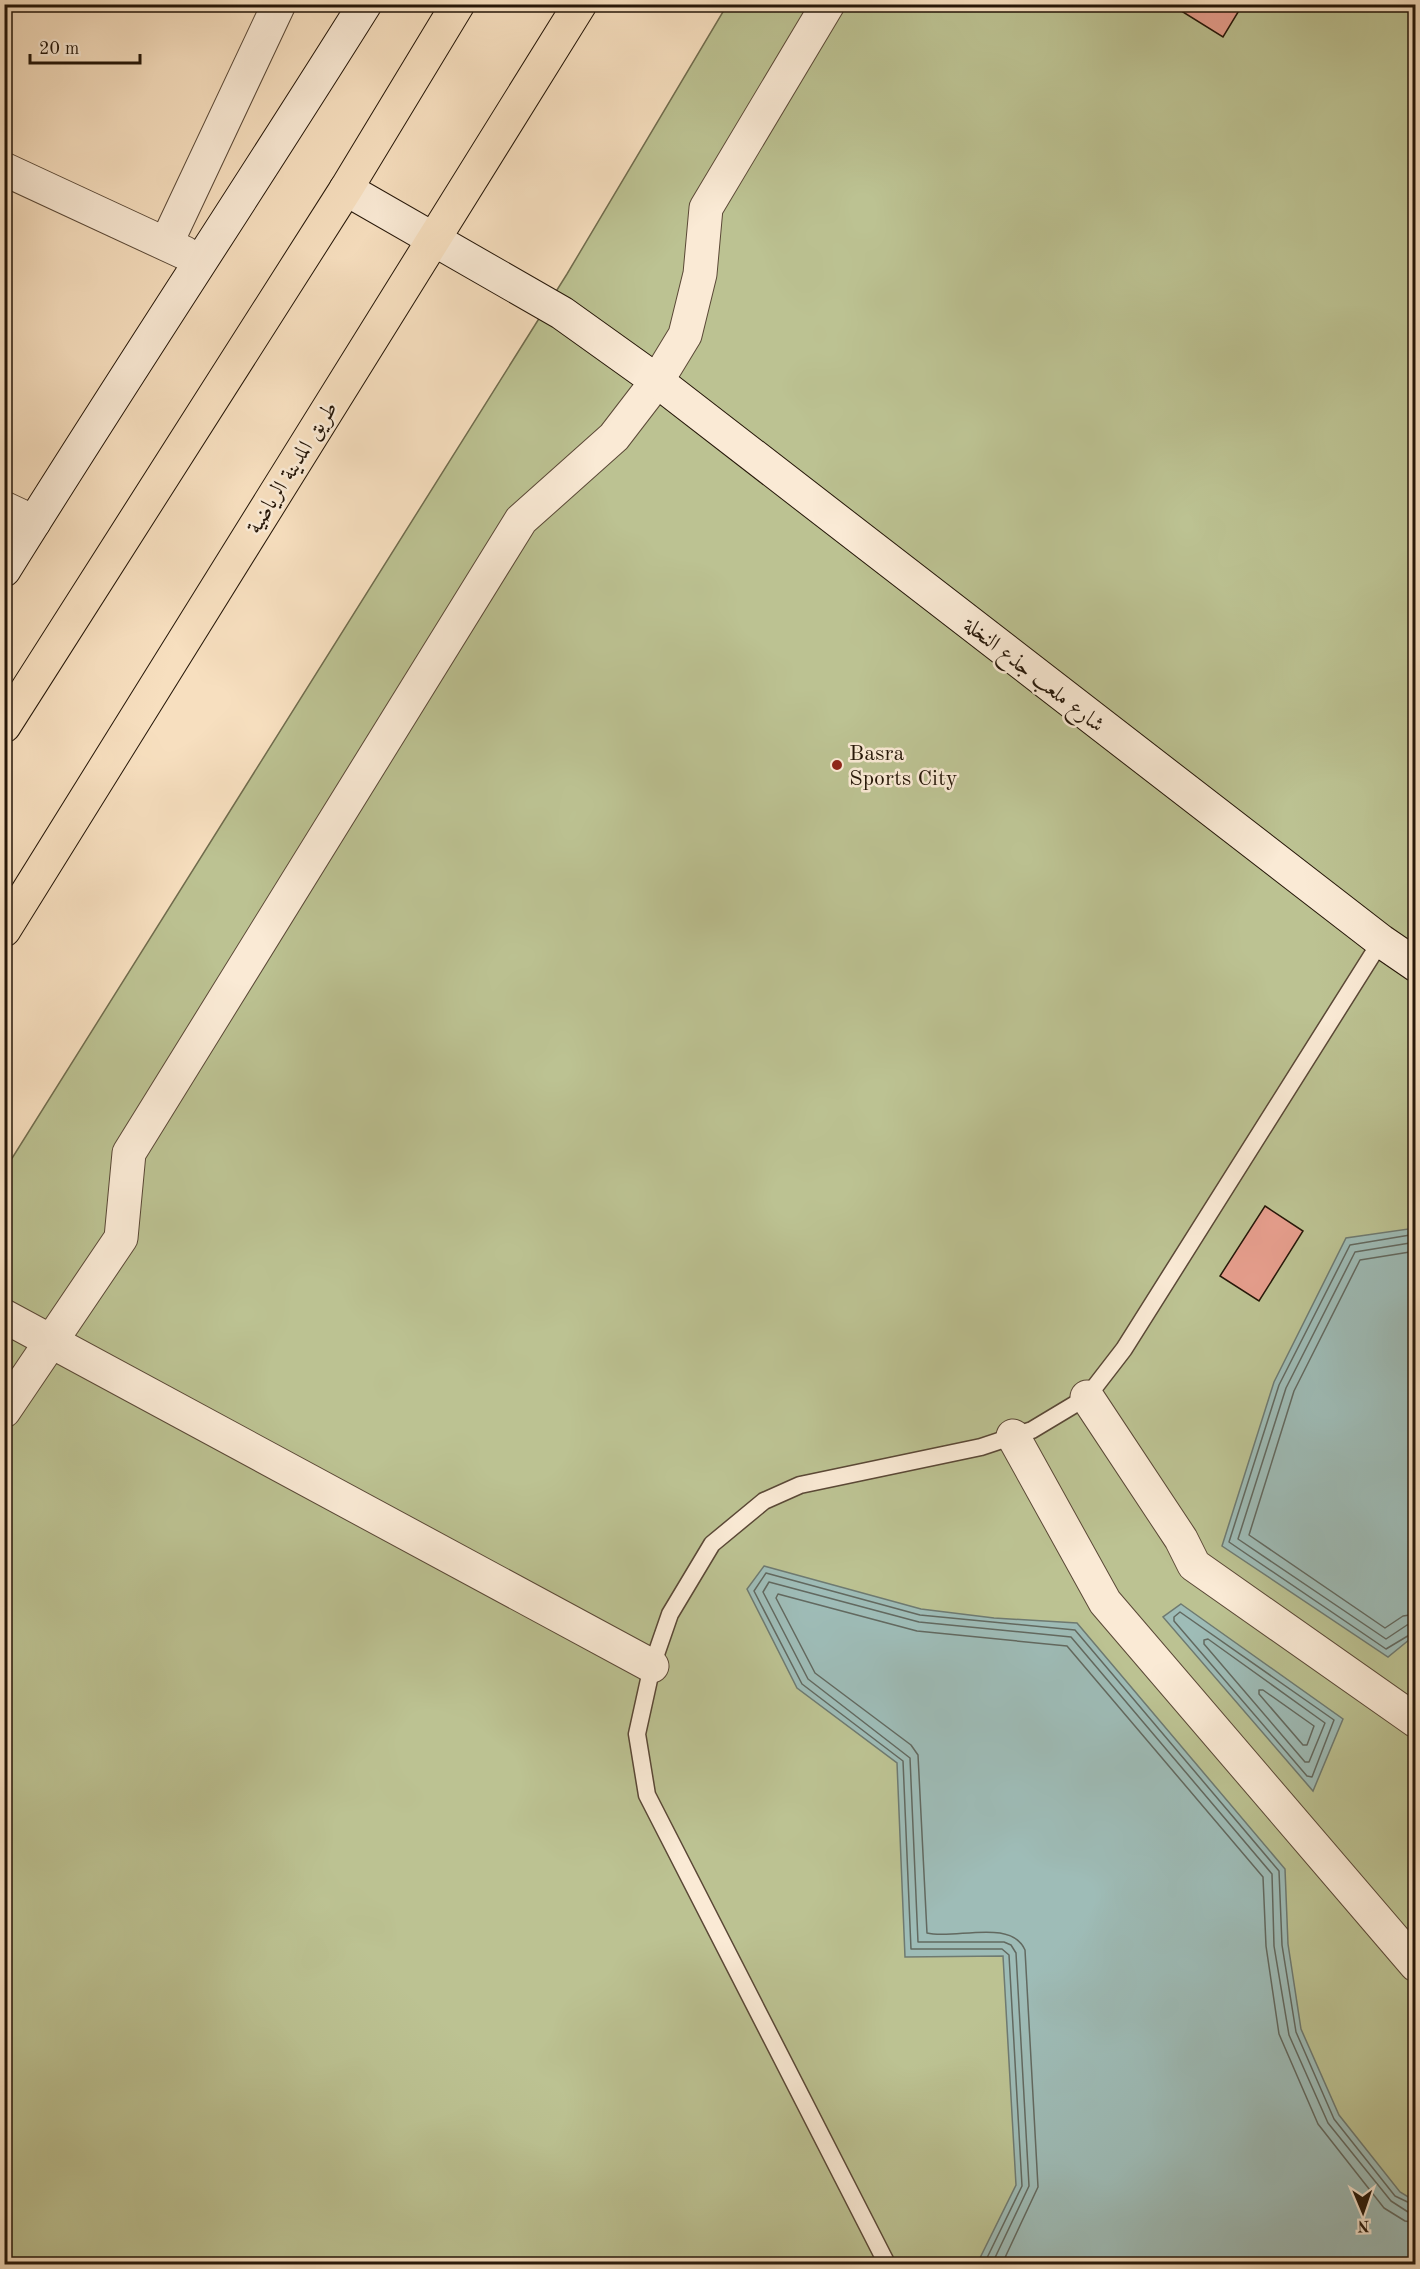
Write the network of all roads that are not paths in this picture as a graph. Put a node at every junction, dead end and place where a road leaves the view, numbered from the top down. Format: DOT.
graph roads {
  1 [pos="279,4"];
  2 [pos="365,4"];
  3 [pos="458,4"];
  4 [pos="580,4"];
  5 [pos="828,4"];
  6 [pos="4,169"];
  7 [pos="346,189"];
  8 [pos="433,237"];
  9 [pos="166,244"];
  10 [pos="200,260"];
  11 [pos="657,381"];
  12 [pos="4,508"];
  13 [pos="34,522"];
  14 [pos="4,570"];
  15 [pos="4,726"];
  16 [pos="4,930"];
  17 [pos="1381,941"];
  18 [pos="1416,964"];
  19 [pos="4,1316"];
  20 [pos="51,1341"];
  21 [pos="1087,1397"];
  22 [pos="4,1411"];
  23 [pos="1013,1436"];
  24 [pos="652,1666"];
  25 [pos="1416,1721"];
  26 [pos="1416,1965"];
  27 [pos="887,2265"];
  1 -- 9 [label="street"];
  2 -- 10 [label="street"];
  3 -- 7 [label="main road"];
  4 -- 8 [label="main road, طريق المدينة الرياضية"];
  5 -- 11 [label="street"];
  6 -- 9 [label="street"];
  7 -- 8 [label="street, شارع ملعب جذع النخلة"];
  7 -- 15 [label="main road"];
  8 -- 11 [label="street, شارع ملعب جذع النخلة"];
  8 -- 16 [label="main road, طريق المدينة الرياضية"];
  9 -- 10 [label="street"];
  10 -- 13 [label="street"];
  11 -- 17 [label="street, شارع ملعب جذع النخلة"];
  11 -- 20 [label="street"];
  12 -- 13 [label="street"];
  13 -- 14 [label="street"];
  17 -- 18 [label="street, شارع ملعب جذع النخلة"];
  17 -- 21 [label="lane"];
  19 -- 20 [label="street"];
  20 -- 22 [label="street"];
  20 -- 24 [label="street"];
  21 -- 23 [label="lane"];
  21 -- 25 [label="street"];
  23 -- 24 [label="lane"];
  23 -- 26 [label="street"];
  24 -- 27 [label="lane"];
}
